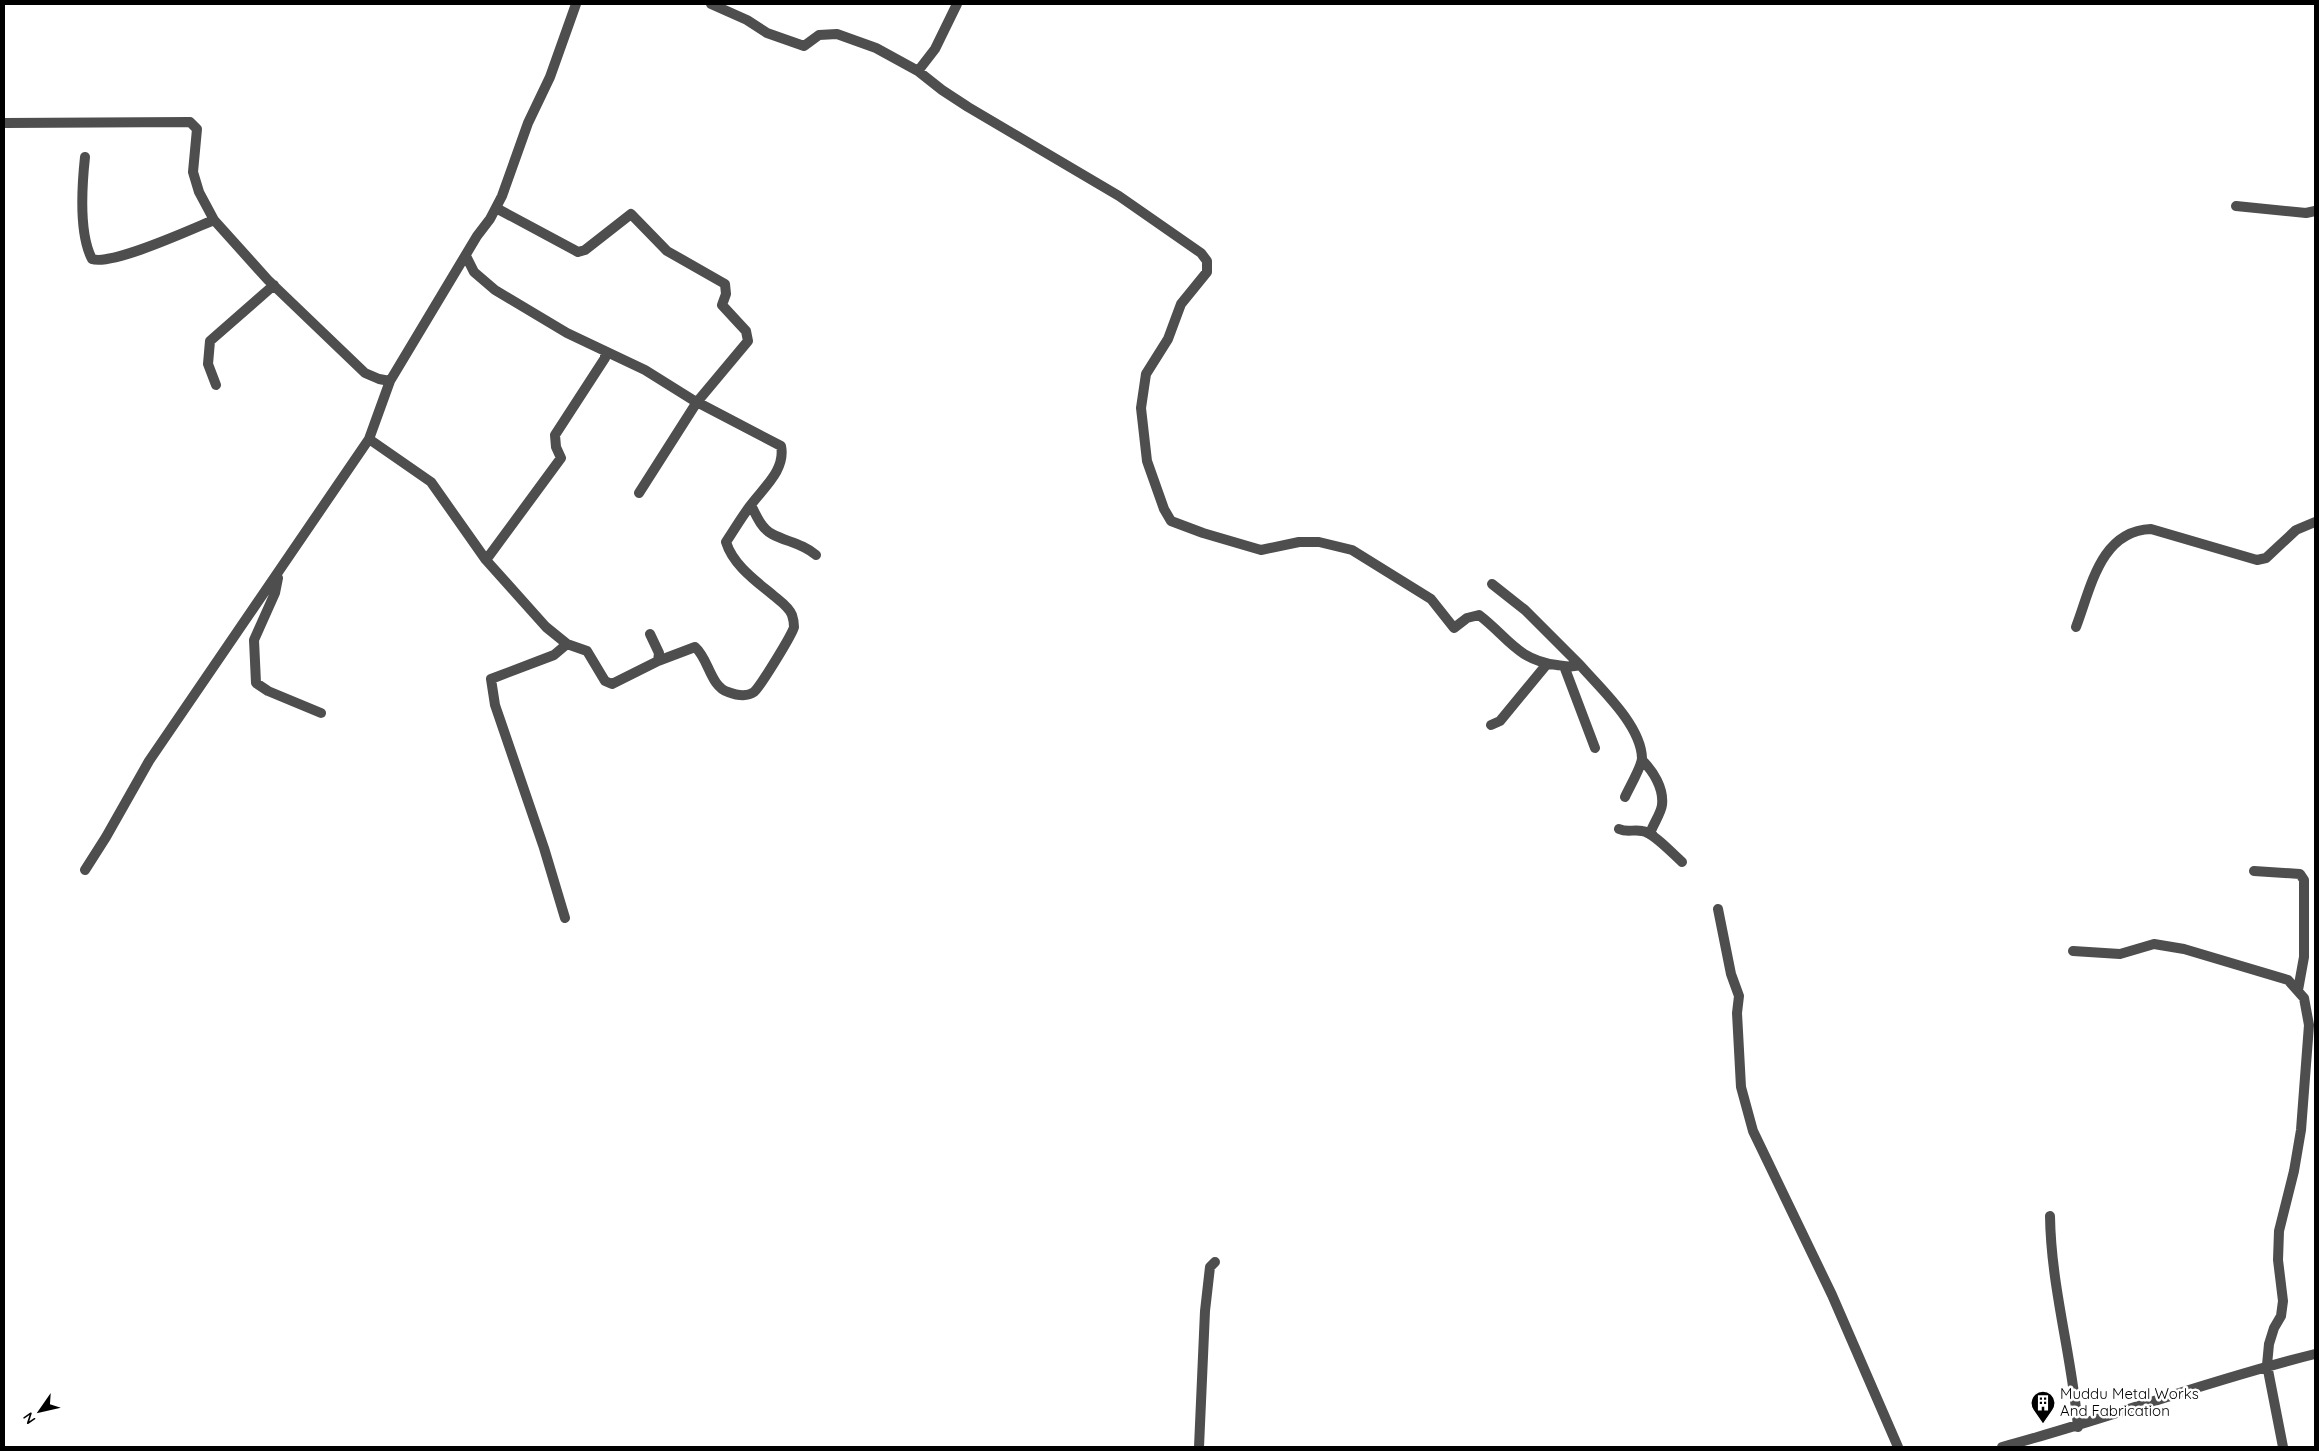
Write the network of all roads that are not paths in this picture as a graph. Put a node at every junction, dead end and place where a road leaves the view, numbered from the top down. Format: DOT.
graph roads {
  1 [pos="576,4"];
  2 [pos="711,4"];
  3 [pos="957,4"];
  4 [pos="918,71"];
  5 [pos="4,123"];
  6 [pos="85,157"];
  7 [pos="2236,206"];
  8 [pos="496,208"];
  9 [pos="2315,210"];
  10 [pos="214,220"];
  11 [pos="466,256"];
  12 [pos="274,286"];
  13 [pos="605,351"];
  14 [pos="390,381"];
  15 [pos="216,385"];
  16 [pos="697,402"];
  17 [pos="369,439"];
  18 [pos="639,493"];
  19 [pos="751,505"];
  20 [pos="2315,522"];
  21 [pos="816,555"];
  22 [pos="486,560"];
  23 [pos="278,575"];
  24 [pos="1492,584"];
  25 [pos="2076,627"];
  26 [pos="650,634"];
  27 [pos="567,644"];
  28 [pos="658,661"];
  29 [pos="1547,664"];
  30 [pos="1580,665"];
  31 [pos="1564,666"];
  32 [pos="321,713"];
  33 [pos="1492,725"];
  34 [pos="1595,748"];
  35 [pos="1642,760"];
  36 [pos="1625,797"];
  37 [pos="1619,829"];
  38 [pos="1653,836"];
  39 [pos="1682,862"];
  40 [pos="85,870"];
  41 [pos="2254,871"];
  42 [pos="1718,909"];
  43 [pos="565,918"];
  44 [pos="2073,951"];
  45 [pos="2298,990"];
  46 [pos="2050,1216"];
  47 [pos="1215,1262"];
  48 [pos="2315,1354"];
  49 [pos="2267,1366"];
  50 [pos="2078,1427"];
  51 [pos="1199,1447"];
  52 [pos="1898,1447"];
  53 [pos="2002,1447"];
  54 [pos="2283,1447"];
  1 -- 8 [label="street"];
  2 -- 4 [label="street"];
  3 -- 4 [label="street"];
  4 -- 29 [label="street"];
  5 -- 10 [label="street"];
  6 -- 10 [label="street"];
  7 -- 9 [label="street"];
  8 -- 11 [label="street"];
  8 -- 16 [label="street"];
  10 -- 12 [label="street"];
  11 -- 13 [label="street"];
  11 -- 14 [label="street"];
  12 -- 14 [label="street"];
  12 -- 15 [label="street"];
  13 -- 16 [label="street"];
  13 -- 22 [label="street"];
  14 -- 17 [label="street"];
  16 -- 18 [label="street"];
  16 -- 19 [label="street"];
  17 -- 22 [label="street"];
  17 -- 23 [label="street"];
  19 -- 21 [label="street"];
  19 -- 28 [label="street"];
  20 -- 25 [label="street"];
  22 -- 27 [label="street"];
  23 -- 32 [label="street"];
  23 -- 40 [label="street"];
  24 -- 30 [label="street"];
  26 -- 28 [label="street"];
  27 -- 28 [label="street"];
  27 -- 43 [label="street"];
  29 -- 31 [label="street"];
  29 -- 33 [label="street"];
  30 -- 31 [label="street"];
  30 -- 35 [label="street"];
  31 -- 34 [label="street"];
  35 -- 36 [label="street"];
  35 -- 38 [label="street"];
  37 -- 38 [label="street"];
  38 -- 39 [label="street"];
  41 -- 45 [label="street"];
  42 -- 52 [label="street"];
  44 -- 45 [label="street"];
  45 -- 49 [label="street"];
  46 -- 50 [label="street"];
  47 -- 51 [label="street"];
  48 -- 49 [label="street"];
  49 -- 50 [label="street"];
  49 -- 54 [label="street"];
  50 -- 53 [label="street"];
}
